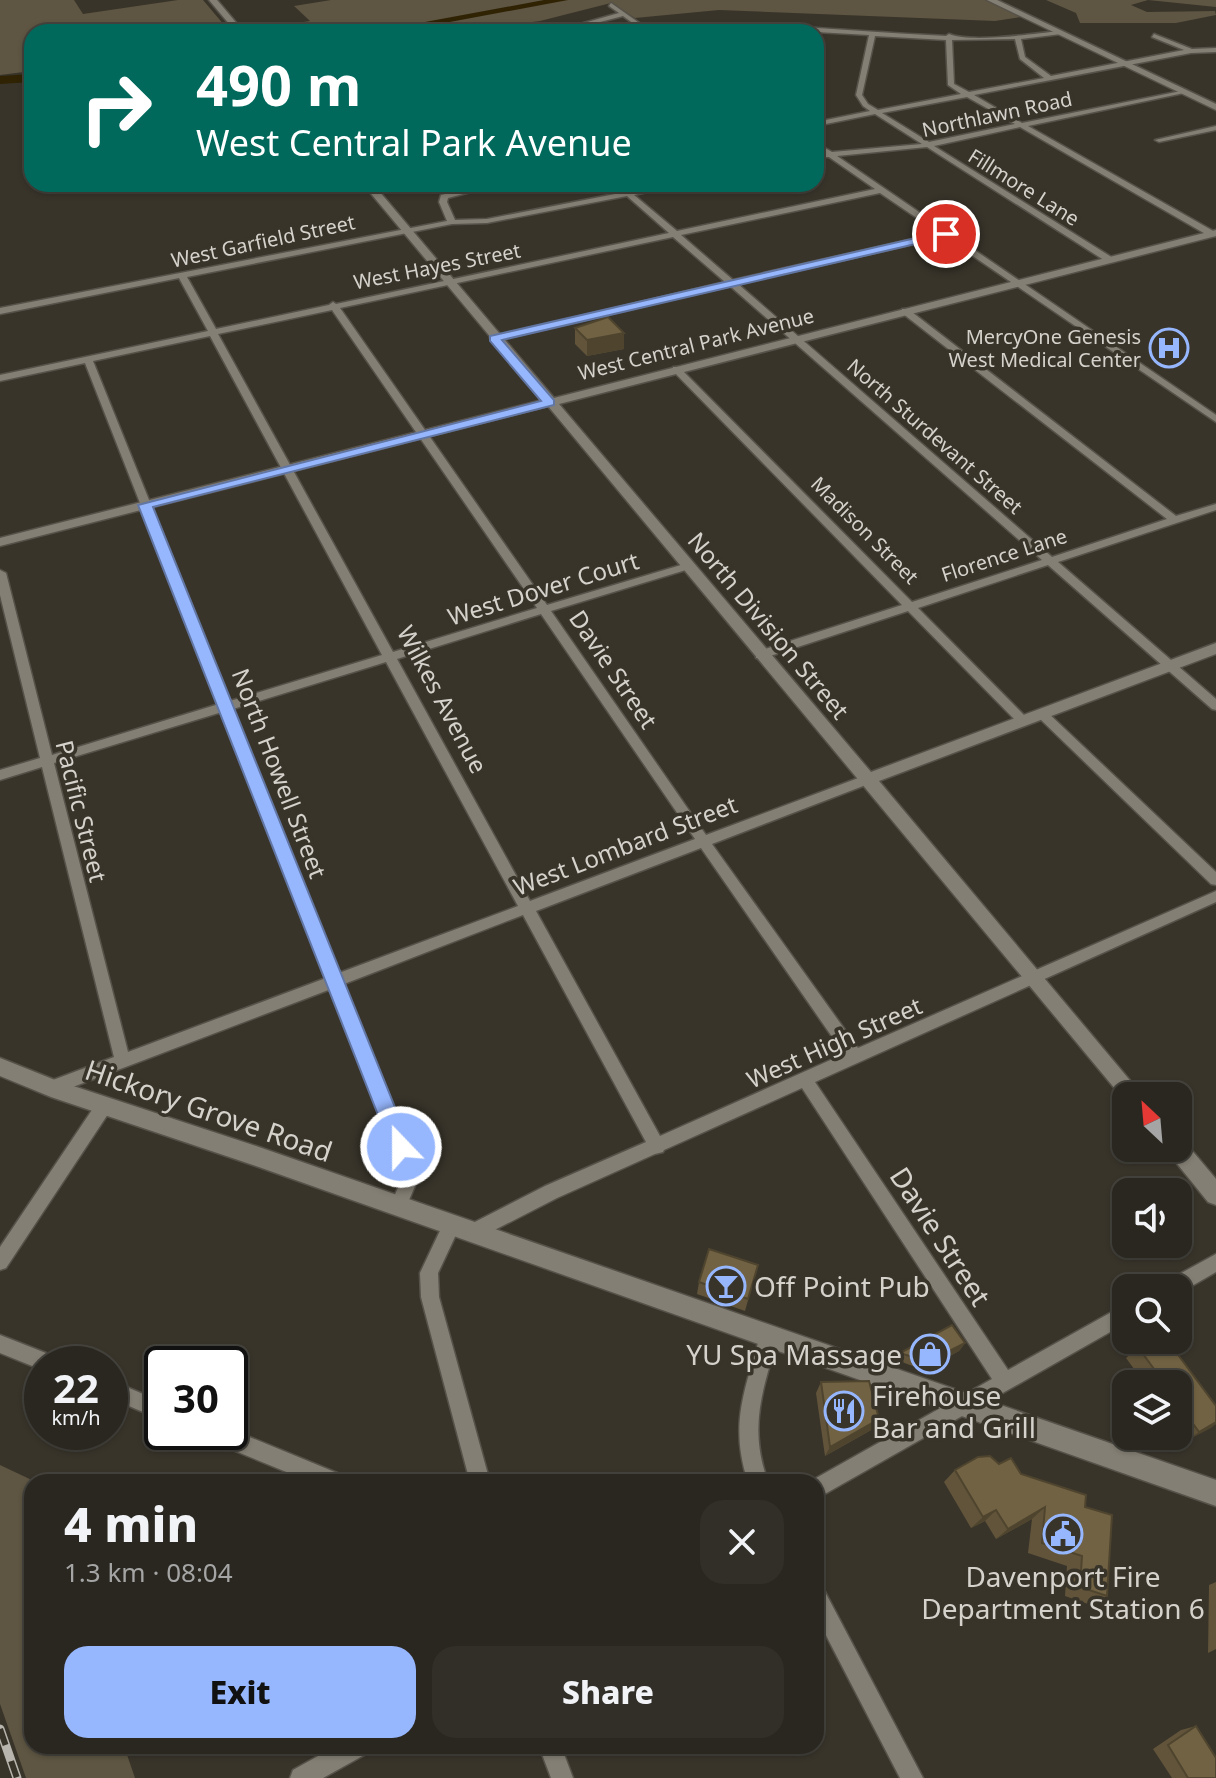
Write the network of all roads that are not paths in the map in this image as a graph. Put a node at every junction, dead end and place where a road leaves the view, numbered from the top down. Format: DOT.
graph roads {
  1 [pos="213,0"];
  2 [pos="991,0"];
  3 [pos="611,5"];
  4 [pos="624,14"];
  5 [pos="233,24"];
  6 [pos="586,24"];
  7 [pos="638,24"];
  8 [pos="824,31"];
  9 [pos="873,32"];
  10 [pos="1059,33"];
  11 [pos="949,36"];
  12 [pos="1154,36"];
  13 [pos="1018,38"];
  14 [pos="1216,50"];
  15 [pos="1191,51"];
  16 [pos="1126,64"];
  17 [pos="1050,79"];
  18 [pos="1184,91"];
  19 [pos="965,95"];
  20 [pos="1216,107"];
  21 [pos="875,113"];
  22 [pos="824,123"];
  23 [pos="1018,126"];
  24 [pos="1216,128"];
  25 [pos="1159,140"];
  26 [pos="927,145"];
  27 [pos="824,151"];
  28 [pos="829,154"];
  29 [pos="824,155"];
  30 [pos="882,190"];
  31 [pos="375,192"];
  32 [pos="464,192"];
  33 [pos="639,192"];
  34 [pos="629,194"];
  35 [pos="452,222"];
  36 [pos="406,230"];
  37 [pos="946,234"];
  38 [pos="1214,234"];
  39 [pos="676,235"];
  40 [pos="1110,260"];
  41 [pos="182,276"];
  42 [pos="446,280"];
  43 [pos="731,283"];
  44 [pos="1018,283"];
  45 [pos="333,305"];
  46 [pos="0,311"];
  47 [pos="905,311"];
  48 [pos="214,331"];
  49 [pos="494,338"];
  50 [pos="796,339"];
  51 [pos="88,359"];
  52 [pos="676,369"];
  53 [pos="0,378"];
  54 [pos="549,402"];
  55 [pos="1216,419"];
  56 [pos="424,435"];
  57 [pos="289,469"];
  58 [pos="145,505"];
  59 [pos="1216,507"];
  60 [pos="1173,519"];
  61 [pos="0,542"];
  62 [pos="1049,559"];
  63 [pos="685,567"];
  64 [pos="0,573"];
  65 [pos="911,605"];
  66 [pos="546,611"];
  67 [pos="1216,648"];
  68 [pos="760,655"];
  69 [pos="392,657"];
  70 [pos="1169,666"];
  71 [pos="1216,706"];
  72 [pos="227,707"];
  73 [pos="1042,714"];
  74 [pos="1023,721"];
  75 [pos="47,761"];
  76 [pos="0,775"];
  77 [pos="866,780"];
  78 [pos="701,842"];
  79 [pos="1216,880"];
  80 [pos="1216,896"];
  81 [pos="525,909"];
  82 [pos="1035,978"];
  83 [pos="332,981"];
  84 [pos="856,1058"];
  85 [pos="122,1060"];
  86 [pos="0,1067"];
  87 [pos="806,1081"];
  88 [pos="1121,1082"];
  89 [pos="51,1088"];
  90 [pos="104,1106"];
  91 [pos="657,1147"];
  92 [pos="1189,1162"];
  93 [pos="1216,1195"];
  94 [pos="398,1206"];
  95 [pos="462,1228"];
  96 [pos="0,1262"];
  97 [pos="1216,1262"];
  98 [pos="1192,1276"];
  99 [pos="1112,1321"];
  100 [pos="769,1336"];
  101 [pos="0,1344"];
  102 [pos="24,1354"];
  103 [pos="1004,1381"];
  104 [pos="965,1404"];
  105 [pos="248,1446"];
  106 [pos="315,1474"];
  107 [pos="478,1474"];
  108 [pos="755,1474"];
  109 [pos="824,1484"];
  110 [pos="1216,1493"];
  111 [pos="824,1610"];
  112 [pos="344,1754"];
  113 [pos="553,1754"];
  114 [pos="301,1778"];
  115 [pos="562,1778"];
  116 [pos="912,1778"];
  1 -- 5 [label="main road"];
  2 -- 10 [label="main road"];
  3 -- 4 [label="street"];
  4 -- 6 [label="street"];
  4 -- 7 [label="street"];
  8 -- 9 [label="street"];
  9 -- 11 [label="street"];
  9 -- 21 [label="street"];
  10 -- 13 [label="street"];
  10 -- 16 [label="main road"];
  11 -- 13 [label="street"];
  11 -- 19 [label="street"];
  12 -- 15 [label="street"];
  13 -- 17 [label="street"];
  14 -- 15 [label="street"];
  15 -- 16 [label="street"];
  16 -- 17 [label="street"];
  16 -- 18 [label="main road"];
  17 -- 19 [label="street"];
  18 -- 20 [label="main road"];
  18 -- 23 [label="street, Northlawn Road"];
  19 -- 21 [label="street"];
  19 -- 23 [label="street"];
  21 -- 22 [label="street"];
  21 -- 26 [label="street, Fillmore Lane"];
  23 -- 26 [label="street, Northlawn Road"];
  23 -- 38 [label="street"];
  24 -- 25 [label="street"];
  26 -- 28 [label="street, Northlawn Road"];
  26 -- 40 [label="street, Fillmore Lane"];
  27 -- 28 [label="street"];
  28 -- 29 [label="street, Northlawn Road"];
  28 -- 30 [label="street"];
  30 -- 37 [label="street"];
  30 -- 39 [label="street, West Hayes Street"];
  31 -- 36 [label="main road, North Division Street"];
  32 -- 35 [label="street"];
  33 -- 34 [label="street"];
  34 -- 35 [label="street"];
  34 -- 39 [label="street, North Sturdevant Street"];
  35 -- 36 [label="street, West Garfield Street"];
  36 -- 41 [label="street, West Garfield Street"];
  36 -- 42 [label="main road, North Division Street"];
  37 -- 43 [label="street"];
  37 -- 44 [label="street"];
  38 -- 40 [label="main road, West Central Park Avenue"];
  39 -- 42 [label="street, West Hayes Street"];
  39 -- 43 [label="street, North Sturdevant Street"];
  40 -- 44 [label="main road, West Central Park Avenue"];
  41 -- 46 [label="street, West Garfield Street"];
  41 -- 48 [label="street, Wilkes Avenue"];
  42 -- 45 [label="street, West Hayes Street"];
  42 -- 49 [label="main road, North Division Street"];
  43 -- 49 [label="street"];
  43 -- 50 [label="street, North Sturdevant Street"];
  44 -- 47 [label="main road, West Central Park Avenue"];
  44 -- 55 [label="street"];
  45 -- 48 [label="street, West Hayes Street"];
  45 -- 56 [label="street, Davie Street"];
  47 -- 50 [label="main road, West Central Park Avenue"];
  47 -- 60 [label="street"];
  48 -- 51 [label="street, West Hayes Street"];
  48 -- 57 [label="street, Wilkes Avenue"];
  49 -- 54 [label="main road, North Division Street"];
  50 -- 52 [label="main road, West Central Park Avenue"];
  50 -- 62 [label="street, North Sturdevant Street"];
  51 -- 53 [label="street, West Hayes Street"];
  51 -- 58 [label="street, North Howell Street"];
  52 -- 54 [label="main road, West Central Park Avenue"];
  52 -- 65 [label="street, Madison Street"];
  54 -- 56 [label="main road, West Central Park Avenue"];
  54 -- 63 [label="main road, North Division Street"];
  56 -- 57 [label="main road, West Central Park Avenue"];
  56 -- 66 [label="street, Davie Street"];
  57 -- 58 [label="main road, West Central Park Avenue"];
  57 -- 69 [label="street, Wilkes Avenue"];
  58 -- 61 [label="main road, West Central Park Avenue"];
  58 -- 72 [label="street, North Howell Street"];
  59 -- 60 [label="street, Florence Lane"];
  60 -- 62 [label="street, Florence Lane"];
  62 -- 65 [label="street, Florence Lane"];
  62 -- 70 [label="street, North Sturdevant Street"];
  63 -- 66 [label="street, West Dover Court"];
  63 -- 68 [label="main road, North Division Street"];
  64 -- 75 [label="street, Pacific Street"];
  65 -- 68 [label="street, Florence Lane"];
  65 -- 74 [label="street, Madison Street"];
  66 -- 69 [label="street, West Dover Court"];
  66 -- 78 [label="street, Davie Street"];
  67 -- 70 [label="main road, West Lombard Street"];
  68 -- 77 [label="main road, North Division Street"];
  69 -- 72 [label="street, West Dover Court"];
  69 -- 81 [label="street, Wilkes Avenue"];
  70 -- 71 [label="street, North Sturdevant Street"];
  70 -- 73 [label="main road, West Lombard Street"];
  72 -- 75 [label="street, West Dover Court"];
  72 -- 83 [label="street, North Howell Street"];
  73 -- 74 [label="main road, West Lombard Street"];
  73 -- 79 [label="street"];
  74 -- 77 [label="main road, West Lombard Street"];
  75 -- 76 [label="street, West Dover Court"];
  75 -- 85 [label="street, Pacific Street"];
  77 -- 78 [label="street, West Lombard Street"];
  77 -- 82 [label="main road, North Division Street"];
  78 -- 81 [label="street, West Lombard Street"];
  78 -- 84 [label="street, Davie Street"];
  80 -- 82 [label="street, West High Street"];
  81 -- 83 [label="street, West Lombard Street"];
  81 -- 91 [label="street, Wilkes Avenue"];
  82 -- 84 [label="street, West High Street"];
  82 -- 88 [label="main road, North Division Street"];
  83 -- 85 [label="street, West Lombard Street"];
  83 -- 94 [label="street, North Howell Street"];
  84 -- 87 [label="street, West High Street"];
  85 -- 89 [label="street, West Lombard Street"];
  86 -- 89 [label="main road, Hickory Grove Road"];
  87 -- 91 [label="street, West High Street"];
  87 -- 103 [label="street, Davie Street"];
  89 -- 90 [label="main road, Hickory Grove Road"];
  90 -- 94 [label="main road, Hickory Grove Road"];
  90 -- 96 [label="street"];
  91 -- 95 [label="street, West High Street"];
  92 -- 93 [label="main road"];
  94 -- 95 [label="main road, Hickory Grove Road"];
  95 -- 100 [label="main road, Hickory Grove Road"];
  95 -- 107 [label="street"];
  97 -- 98 [label="street"];
  99 -- 103 [label="street"];
  100 -- 104 [label="main road, Hickory Grove Road"];
  100 -- 108 [label="street"];
  101 -- 102 [label="street"];
  103 -- 104 [label="street"];
  104 -- 109 [label="street"];
  104 -- 110 [label="main road, Hickory Grove Road"];
  105 -- 106 [label="street"];
  111 -- 116 [label="street"];
  112 -- 114 [label="street"];
  113 -- 115 [label="street"];
}
